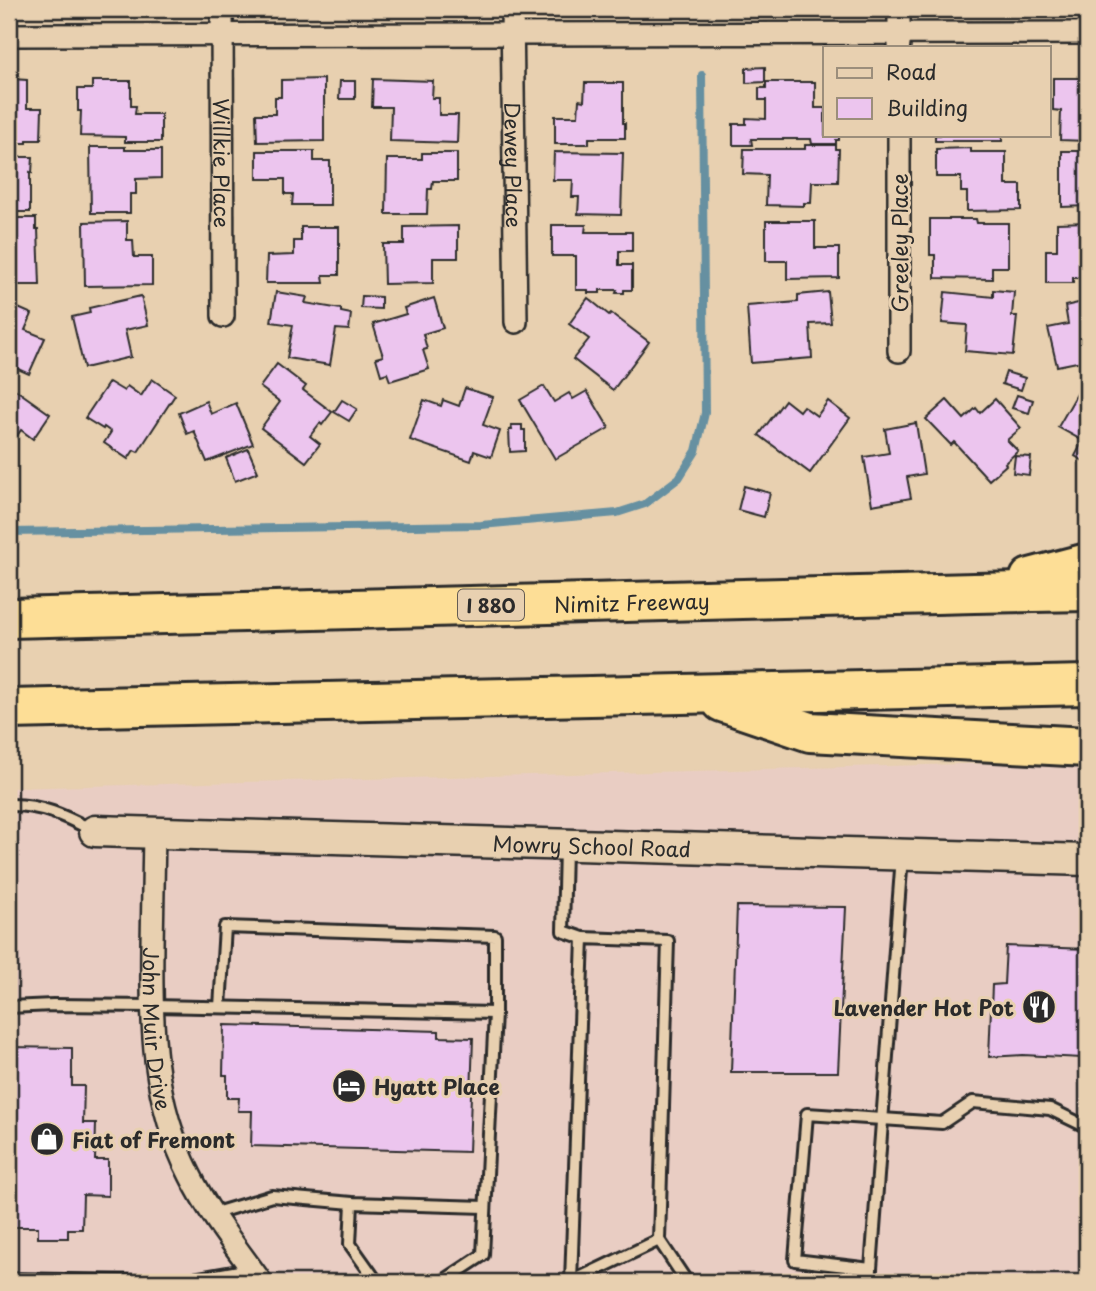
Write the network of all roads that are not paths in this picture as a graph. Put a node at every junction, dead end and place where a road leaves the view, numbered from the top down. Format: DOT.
graph roads {
  1 [pos="222,9"];
  2 [pos="512,9"];
  3 [pos="899,9"];
  4 [pos="1087,33"];
  5 [pos="222,34"];
  6 [pos="512,34"];
  7 [pos="9,35"];
  8 [pos="899,40"];
  9 [pos="899,136"];
  10 [pos="223,316"];
  11 [pos="516,322"];
  12 [pos="900,351"];
  13 [pos="1087,563"];
  14 [pos="1087,591"];
  15 [pos="974,593"];
  16 [pos="9,618"];
  17 [pos="1087,685"];
  18 [pos="697,693"];
  19 [pos="9,709"];
  20 [pos="1087,747"];
  21 [pos="9,805"];
  22 [pos="95,831"];
  23 [pos="154,832"];
  24 [pos="565,845"];
  25 [pos="902,855"];
  26 [pos="1087,860"];
  27 [pos="583,938"];
  28 [pos="152,1006"];
  29 [pos="9,1007"];
  30 [pos="220,1007"];
  31 [pos="495,1013"];
  32 [pos="882,1119"];
  33 [pos="1087,1127"];
  34 [pos="352,1203"];
  35 [pos="485,1207"];
  36 [pos="212,1214"];
  37 [pos="659,1240"];
  38 [pos="871,1269"];
  39 [pos="256,1276"];
  40 [pos="9,1279"];
  41 [pos="201,1280"];
  42 [pos="377,1282"];
  43 [pos="442,1282"];
  44 [pos="571,1282"];
  45 [pos="687,1282"];
  46 [pos="870,1282"];
  1 -- 5 [label="street, Willkie Place"];
  2 -- 6 [label="street, Dewey Place"];
  3 -- 8 [label="street"];
  4 -- 8 [label="street"];
  5 -- 6 [label="street"];
  5 -- 7 [label="street"];
  5 -- 10 [label="street, Willkie Place"];
  6 -- 8 [label="street"];
  6 -- 11 [label="street, Dewey Place"];
  9 -- 12 [label="street, Greeley Place"];
  13 -- 15 [label="highway"];
  14 -- 15 [label="highway, Nimitz Freeway / I 880"];
  15 -- 16 [label="highway, Nimitz Freeway / I 880"];
  17 -- 18 [label="highway"];
  18 -- 19 [label="highway"];
  18 -- 20 [label="highway"];
  21 -- 22 [label="lane"];
  22 -- 23 [label="street, Mowry School Road"];
  23 -- 24 [label="street, Mowry School Road"];
  23 -- 28 [label="street, John Muir Drive"];
  24 -- 25 [label="street, Mowry School Road"];
  24 -- 27 [label="lane"];
  25 -- 26 [label="street, Mowry School Road"];
  25 -- 32 [label="lane"];
  27 -- 37 [label="lane"];
  27 -- 44 [label="lane"];
  28 -- 29 [label="lane"];
  28 -- 30 [label="lane"];
  28 -- 36 [label="street, John Muir Drive"];
  30 -- 31 [label="lane"];
  30 -- 31 [label="lane"];
  31 -- 35 [label="lane"];
  32 -- 33 [label="lane"];
  32 -- 38 [label="lane"];
  32 -- 38 [label="lane"];
  34 -- 35 [label="lane"];
  34 -- 36 [label="lane"];
  34 -- 42 [label="lane"];
  35 -- 43 [label="lane"];
  36 -- 39 [label="street, John Muir Drive"];
  37 -- 44 [label="lane"];
  37 -- 45 [label="lane"];
  38 -- 46 [label="lane"];
  39 -- 41 [label="lane"];
  40 -- 41 [label="lane"];
}
